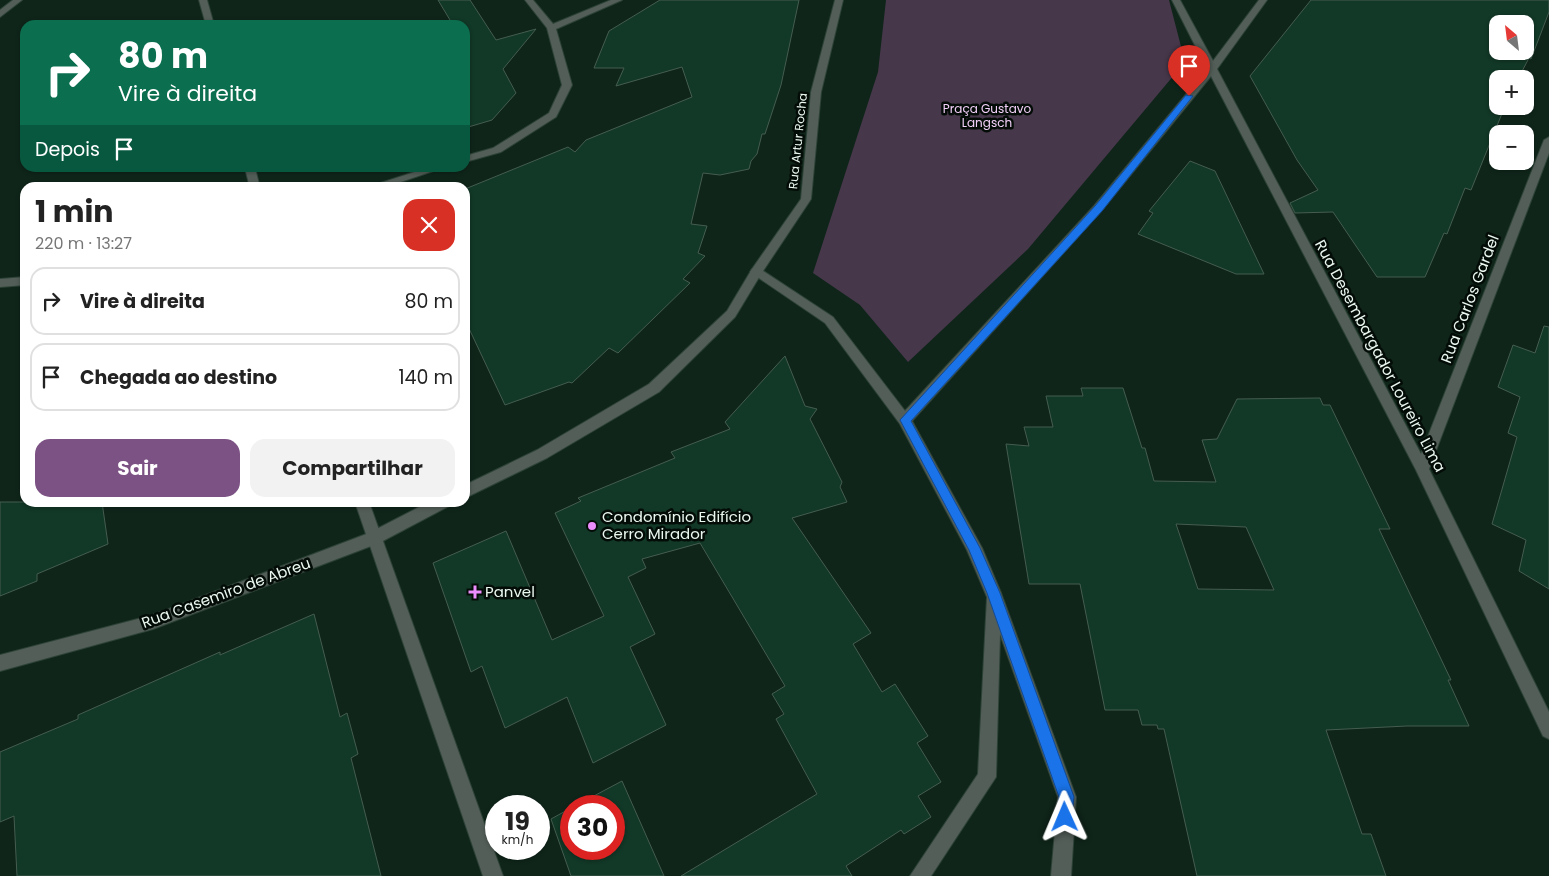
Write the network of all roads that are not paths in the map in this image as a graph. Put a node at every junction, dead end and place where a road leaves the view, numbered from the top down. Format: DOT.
graph roads {
  1 [pos="18,0"];
  2 [pos="203,0"];
  3 [pos="529,0"];
  4 [pos="618,0"];
  5 [pos="839,0"];
  6 [pos="1176,0"];
  7 [pos="1263,0"];
  8 [pos="0,14"];
  9 [pos="209,20"];
  10 [pos="551,28"];
  11 [pos="1212,68"];
  12 [pos="1549,140"];
  13 [pos="470,158"];
  14 [pos="424,172"];
  15 [pos="390,182"];
  16 [pos="756,272"];
  17 [pos="20,281"];
  18 [pos="0,283"];
  19 [pos="905,420"];
  20 [pos="1422,469"];
  21 [pos="470,490"];
  22 [pos="364,507"];
  23 [pos="434,507"];
  24 [pos="374,538"];
  25 [pos="993,593"];
  26 [pos="0,663"];
  27 [pos="1549,730"];
  28 [pos="493,876"];
  29 [pos="920,876"];
  30 [pos="1061,876"];
  1 -- 8 [label="street"];
  2 -- 9 [label="street"];
  3 -- 10 [label="street"];
  4 -- 10 [label="street"];
  5 -- 16 [label="street, Rua Artur Rocha"];
  6 -- 11 [label="street, Rua Desembargador Loureiro Lima"];
  7 -- 11 [label="street"];
  10 -- 13 [label="street"];
  11 -- 19 [label="street"];
  11 -- 20 [label="street, Rua Desembargador Loureiro Lima"];
  12 -- 20 [label="street, Rua Carlos Gardel"];
  14 -- 15 [label="street"];
  16 -- 19 [label="street"];
  16 -- 21 [label="street"];
  17 -- 18 [label="street"];
  19 -- 25 [label="street"];
  20 -- 27 [label="street, Rua Desembargador Loureiro Lima"];
  22 -- 24 [label="street"];
  23 -- 24 [label="street, Rua Casemiro de Abreu"];
  24 -- 26 [label="street, Rua Casemiro de Abreu"];
  24 -- 28 [label="street"];
  25 -- 29 [label="street"];
  25 -- 30 [label="street"];
}
